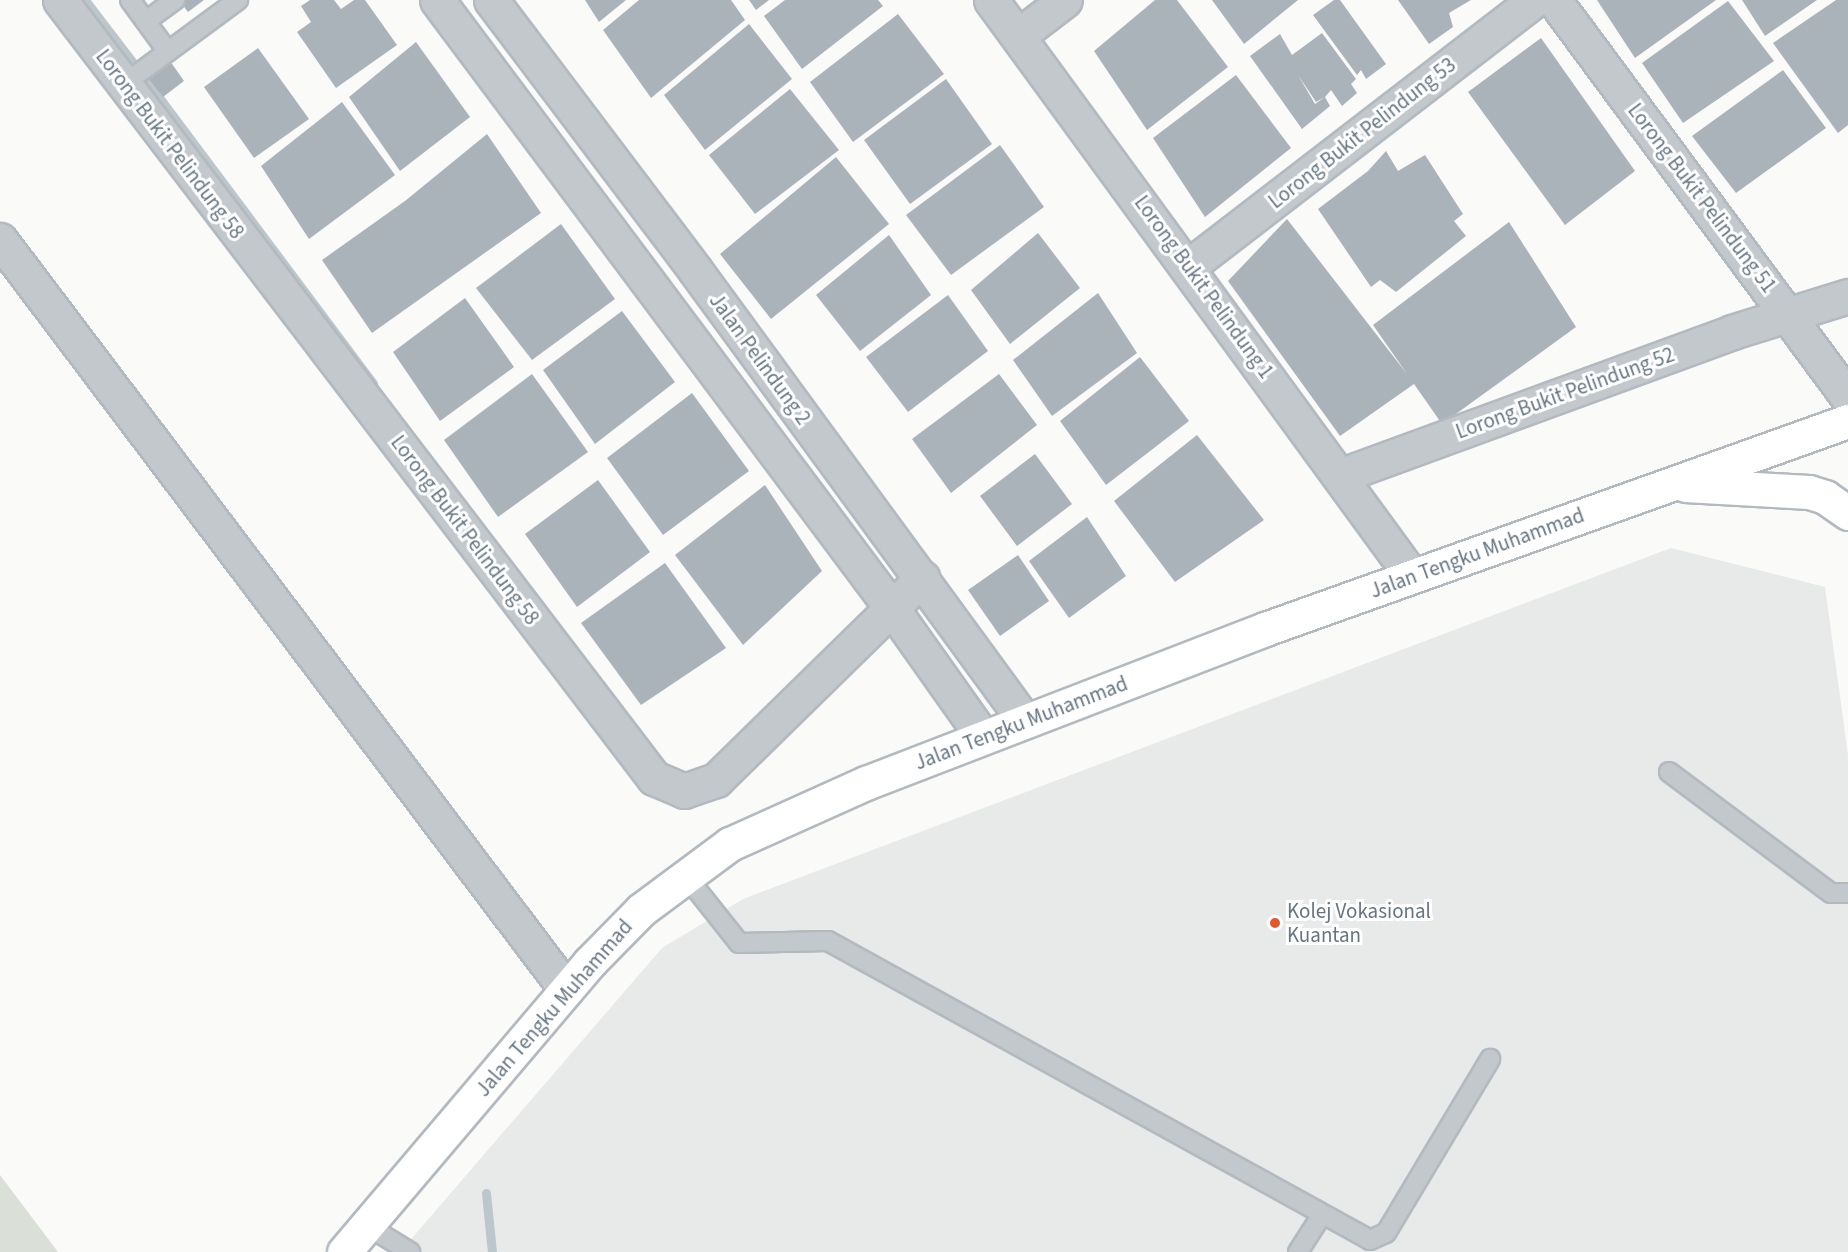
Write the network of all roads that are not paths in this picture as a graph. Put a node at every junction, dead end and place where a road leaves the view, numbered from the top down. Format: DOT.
graph roads {
  1 [pos="60,0"];
  2 [pos="130,0"];
  3 [pos="176,0"];
  4 [pos="238,0"];
  5 [pos="437,0"];
  6 [pos="491,0"];
  7 [pos="991,0"];
  8 [pos="1065,0"];
  9 [pos="1534,0"];
  10 [pos="1554,0"];
  11 [pos="146,21"];
  12 [pos="1018,36"];
  13 [pos="168,52"];
  14 [pos="124,84"];
  15 [pos="0,240"];
  16 [pos="1189,266"];
  17 [pos="1848,296"];
  18 [pos="1790,315"];
  19 [pos="1848,397"];
  20 [pos="1848,421"];
  21 [pos="1342,475"];
  22 [pos="1671,484"];
  23 [pos="1848,513"];
  24 [pos="1412,576"];
  25 [pos="922,578"];
  26 [pos="891,607"];
  27 [pos="1025,721"];
  28 [pos="983,737"];
  29 [pos="1669,772"];
  30 [pos="685,874"];
  31 [pos="1848,893"];
  32 [pos="566,989"];
  33 [pos="1490,1059"];
  34 [pos="1321,1216"];
  35 [pos="366,1226"];
  36 [pos="344,1252"];
  37 [pos="410,1252"];
  38 [pos="1298,1252"];
  1 -- 14 [label="street, Lorong Bukit Pelindung 58"];
  2 -- 11 [label="lane"];
  3 -- 11 [label="lane"];
  4 -- 13 [label="lane"];
  5 -- 26 [label="street"];
  6 -- 25 [label="street, Jalan Pelindung 2"];
  7 -- 12 [label="street, Lorong Bukit Pelindung 1"];
  8 -- 12 [label="street"];
  9 -- 16 [label="street, Lorong Bukit Pelindung 53"];
  10 -- 18 [label="street, Lorong Bukit Pelindung 51"];
  11 -- 13 [label="lane"];
  12 -- 16 [label="street, Lorong Bukit Pelindung 1"];
  13 -- 14 [label="lane"];
  14 -- 26 [label="street, Lorong Bukit Pelindung 58"];
  15 -- 32 [label="street"];
  16 -- 21 [label="street, Lorong Bukit Pelindung 1"];
  17 -- 18 [label="street, Lorong Bukit Pelindung 52"];
  18 -- 19 [label="street, Lorong Bukit Pelindung 51"];
  18 -- 21 [label="street, Lorong Bukit Pelindung 52"];
  20 -- 22 [label="main road, Jalan Tengku Muhammad"];
  21 -- 24 [label="street, Lorong Bukit Pelindung 1"];
  22 -- 23 [label="main road"];
  22 -- 24 [label="main road, Jalan Tengku Muhammad"];
  24 -- 27 [label="main road, Jalan Tengku Muhammad"];
  25 -- 26 [label="street, Lorong Bukit Pelindung 58"];
  25 -- 27 [label="street, Jalan Pelindung 2"];
  26 -- 28 [label="street"];
  27 -- 28 [label="main road, Jalan Tengku Muhammad"];
  28 -- 30 [label="main road, Jalan Tengku Muhammad"];
  29 -- 31 [label="lane"];
  30 -- 32 [label="main road, Jalan Tengku Muhammad"];
  30 -- 34 [label="lane"];
  32 -- 35 [label="main road, Jalan Tengku Muhammad"];
  33 -- 34 [label="lane"];
  34 -- 38 [label="lane"];
  35 -- 36 [label="main road, Jalan Tengku Muhammad"];
  35 -- 37 [label="lane"];
}
